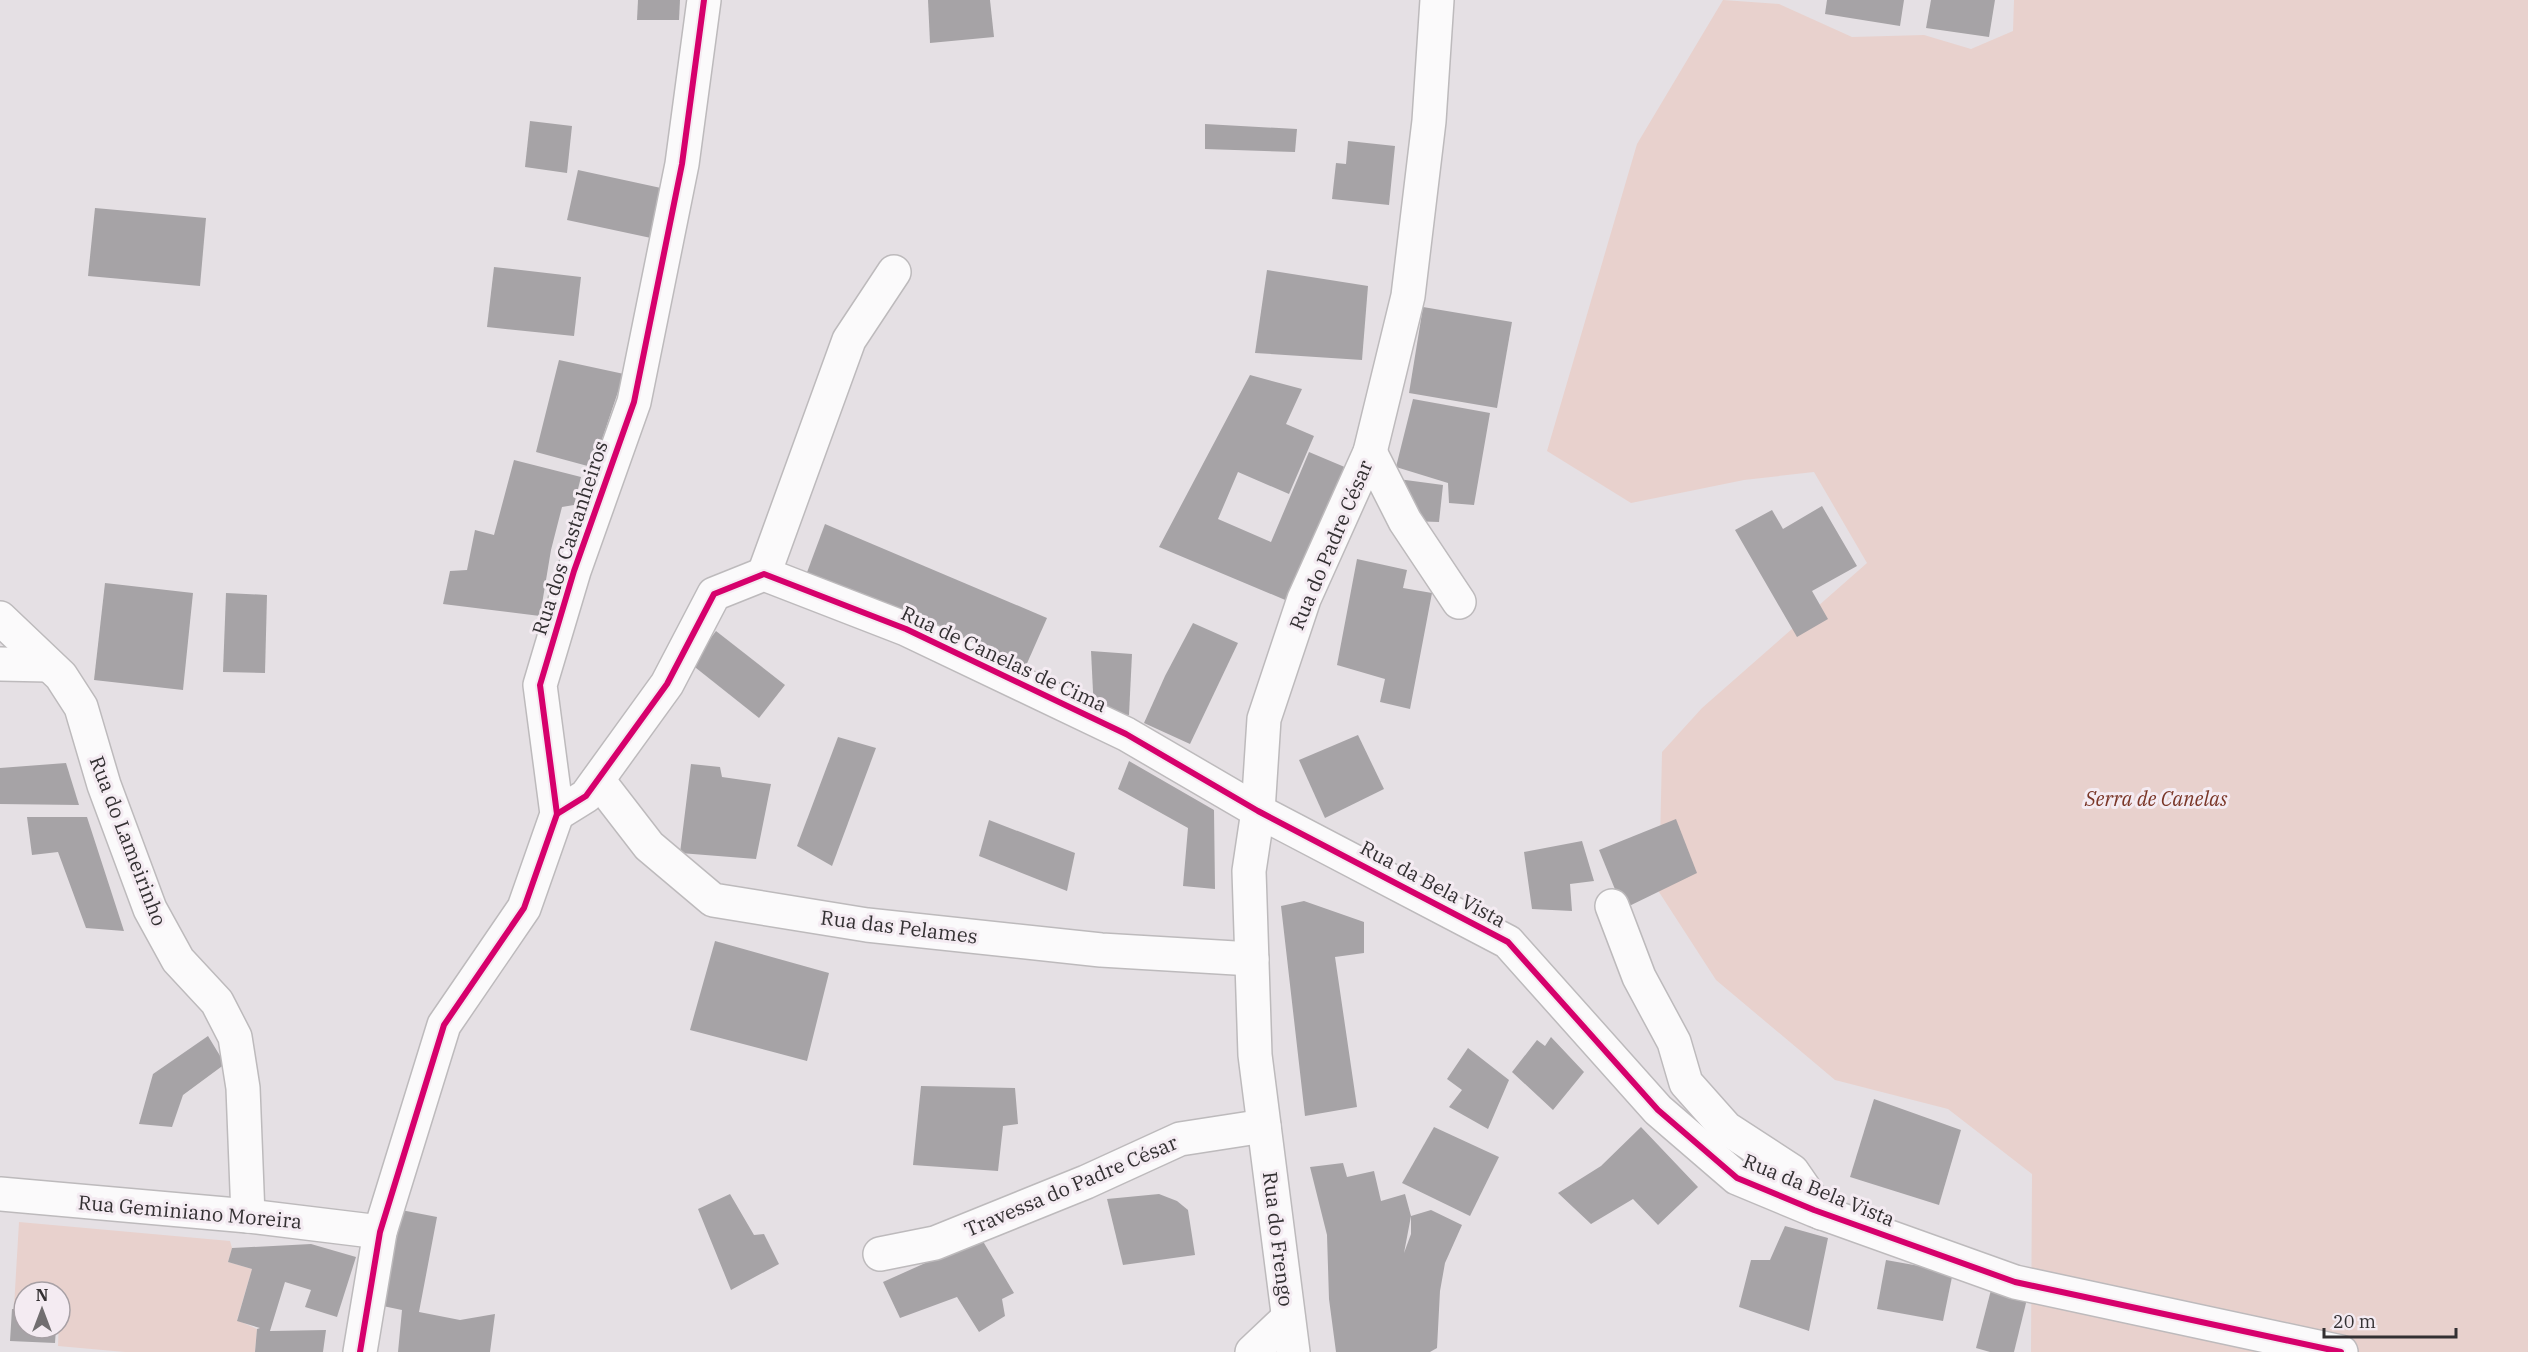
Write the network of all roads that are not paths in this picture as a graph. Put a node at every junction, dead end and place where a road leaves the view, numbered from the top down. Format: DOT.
graph roads {
  1 [pos="704,0"];
  2 [pos="1437,0"];
  3 [pos="894,272"];
  4 [pos="1370,452"];
  5 [pos="764,574"];
  6 [pos="1459,602"];
  7 [pos="0,618"];
  8 [pos="0,664"];
  9 [pos="48,665"];
  10 [pos="598,780"];
  11 [pos="1258,811"];
  12 [pos="557,814"];
  13 [pos="1612,906"];
  14 [pos="1252,959"];
  15 [pos="1264,1126"];
  16 [pos="0,1194"];
  17 [pos="1821,1213"];
  18 [pos="248,1216"];
  19 [pos="380,1232"];
  20 [pos="880,1254"];
  21 [pos="1288,1318"];
  22 [pos="360,1352"];
  23 [pos="1252,1352"];
  24 [pos="1293,1352"];
  25 [pos="2341,1352"];
  1 -- 12 [label="street, Rua dos Castanheiros"];
  2 -- 4 [label="street, Rua do Padre César"];
  3 -- 5 [label="street"];
  4 -- 6 [label="street"];
  4 -- 11 [label="street, Rua do Padre César"];
  5 -- 10 [label="street"];
  5 -- 11 [label="street, Rua de Canelas de Cima"];
  7 -- 9 [label="street, Rua do Lameirinho"];
  8 -- 9 [label="street"];
  9 -- 18 [label="street, Rua do Lameirinho"];
  10 -- 12 [label="street"];
  10 -- 14 [label="street, Rua das Pelames"];
  11 -- 14 [label="street, Rua do Padre César"];
  11 -- 17 [label="street, Rua da Bela Vista"];
  12 -- 19 [label="street, Rua dos Castanheiros"];
  13 -- 17 [label="street"];
  14 -- 15 [label="street, Rua do Padre César"];
  15 -- 20 [label="street, Travessa do Padre César"];
  15 -- 21 [label="street, Rua do Frengo"];
  16 -- 18 [label="street, Rua Geminiano Moreira"];
  17 -- 25 [label="street, Rua da Bela Vista"];
  18 -- 19 [label="street, Rua Geminiano Moreira"];
  19 -- 22 [label="street, Rua dos Castanheiros"];
  21 -- 23 [label="street"];
  21 -- 24 [label="street, Rua do Frengo"];
}
